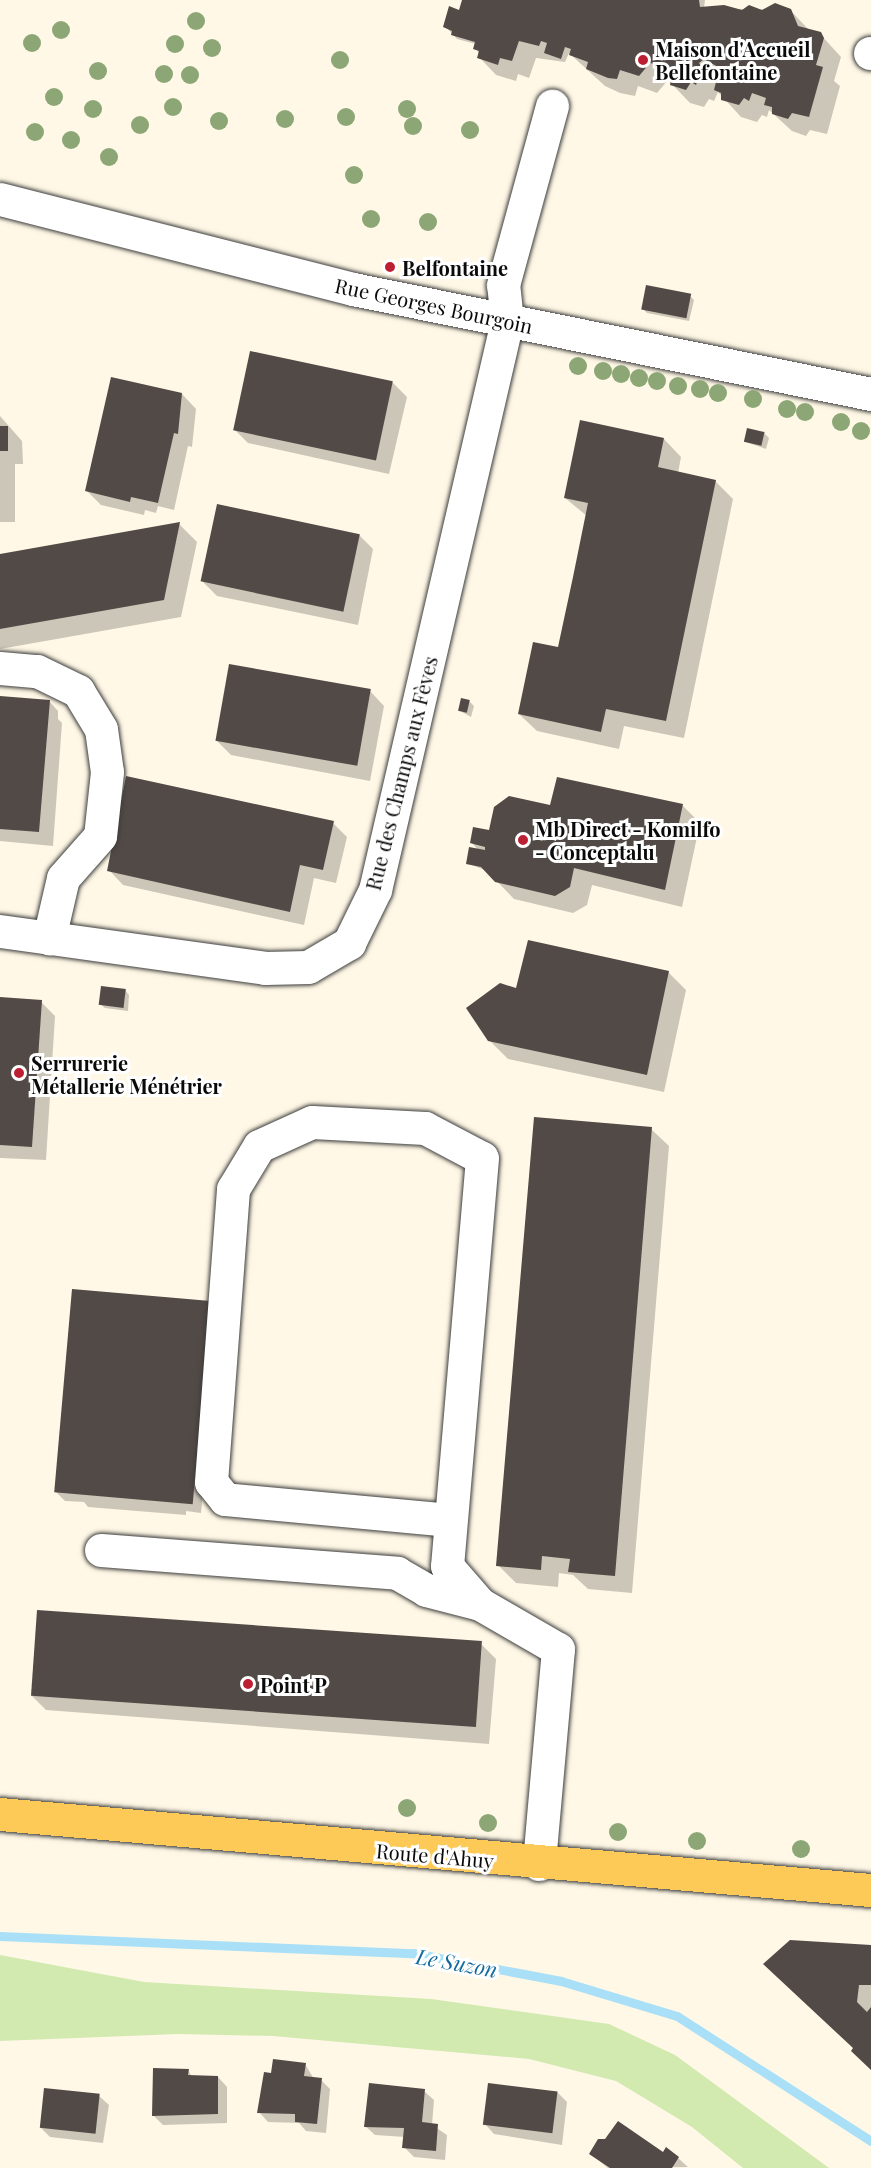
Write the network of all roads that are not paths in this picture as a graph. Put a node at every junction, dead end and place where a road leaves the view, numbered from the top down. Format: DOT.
graph roads {
  1 [pos="552,106"];
  2 [pos="0,199"];
  3 [pos="507,321"];
  4 [pos="871,394"];
  5 [pos="0,668"];
  6 [pos="0,931"];
  7 [pos="49,938"];
  8 [pos="450,1520"];
  9 [pos="102,1550"];
  10 [pos="480,1604"];
  11 [pos="0,1814"];
  12 [pos="539,1864"];
  13 [pos="871,1890"];
  1 -- 3 [label="street, Rue des Champs aux Fèves"];
  2 -- 3 [label="street, Rue Georges Bourgoin"];
  3 -- 4 [label="street, Rue Georges Bourgoin"];
  3 -- 7 [label="street, Rue des Champs aux Fèves"];
  5 -- 7 [label="street"];
  6 -- 7 [label="street, Rue des Champs aux Fèves"];
  8 -- 8 [label="street"];
  8 -- 10 [label="street"];
  9 -- 10 [label="street"];
  10 -- 12 [label="street"];
  11 -- 12 [label="main road, Route d'Ahuy"];
  12 -- 13 [label="main road, Route d'Ahuy"];
}
